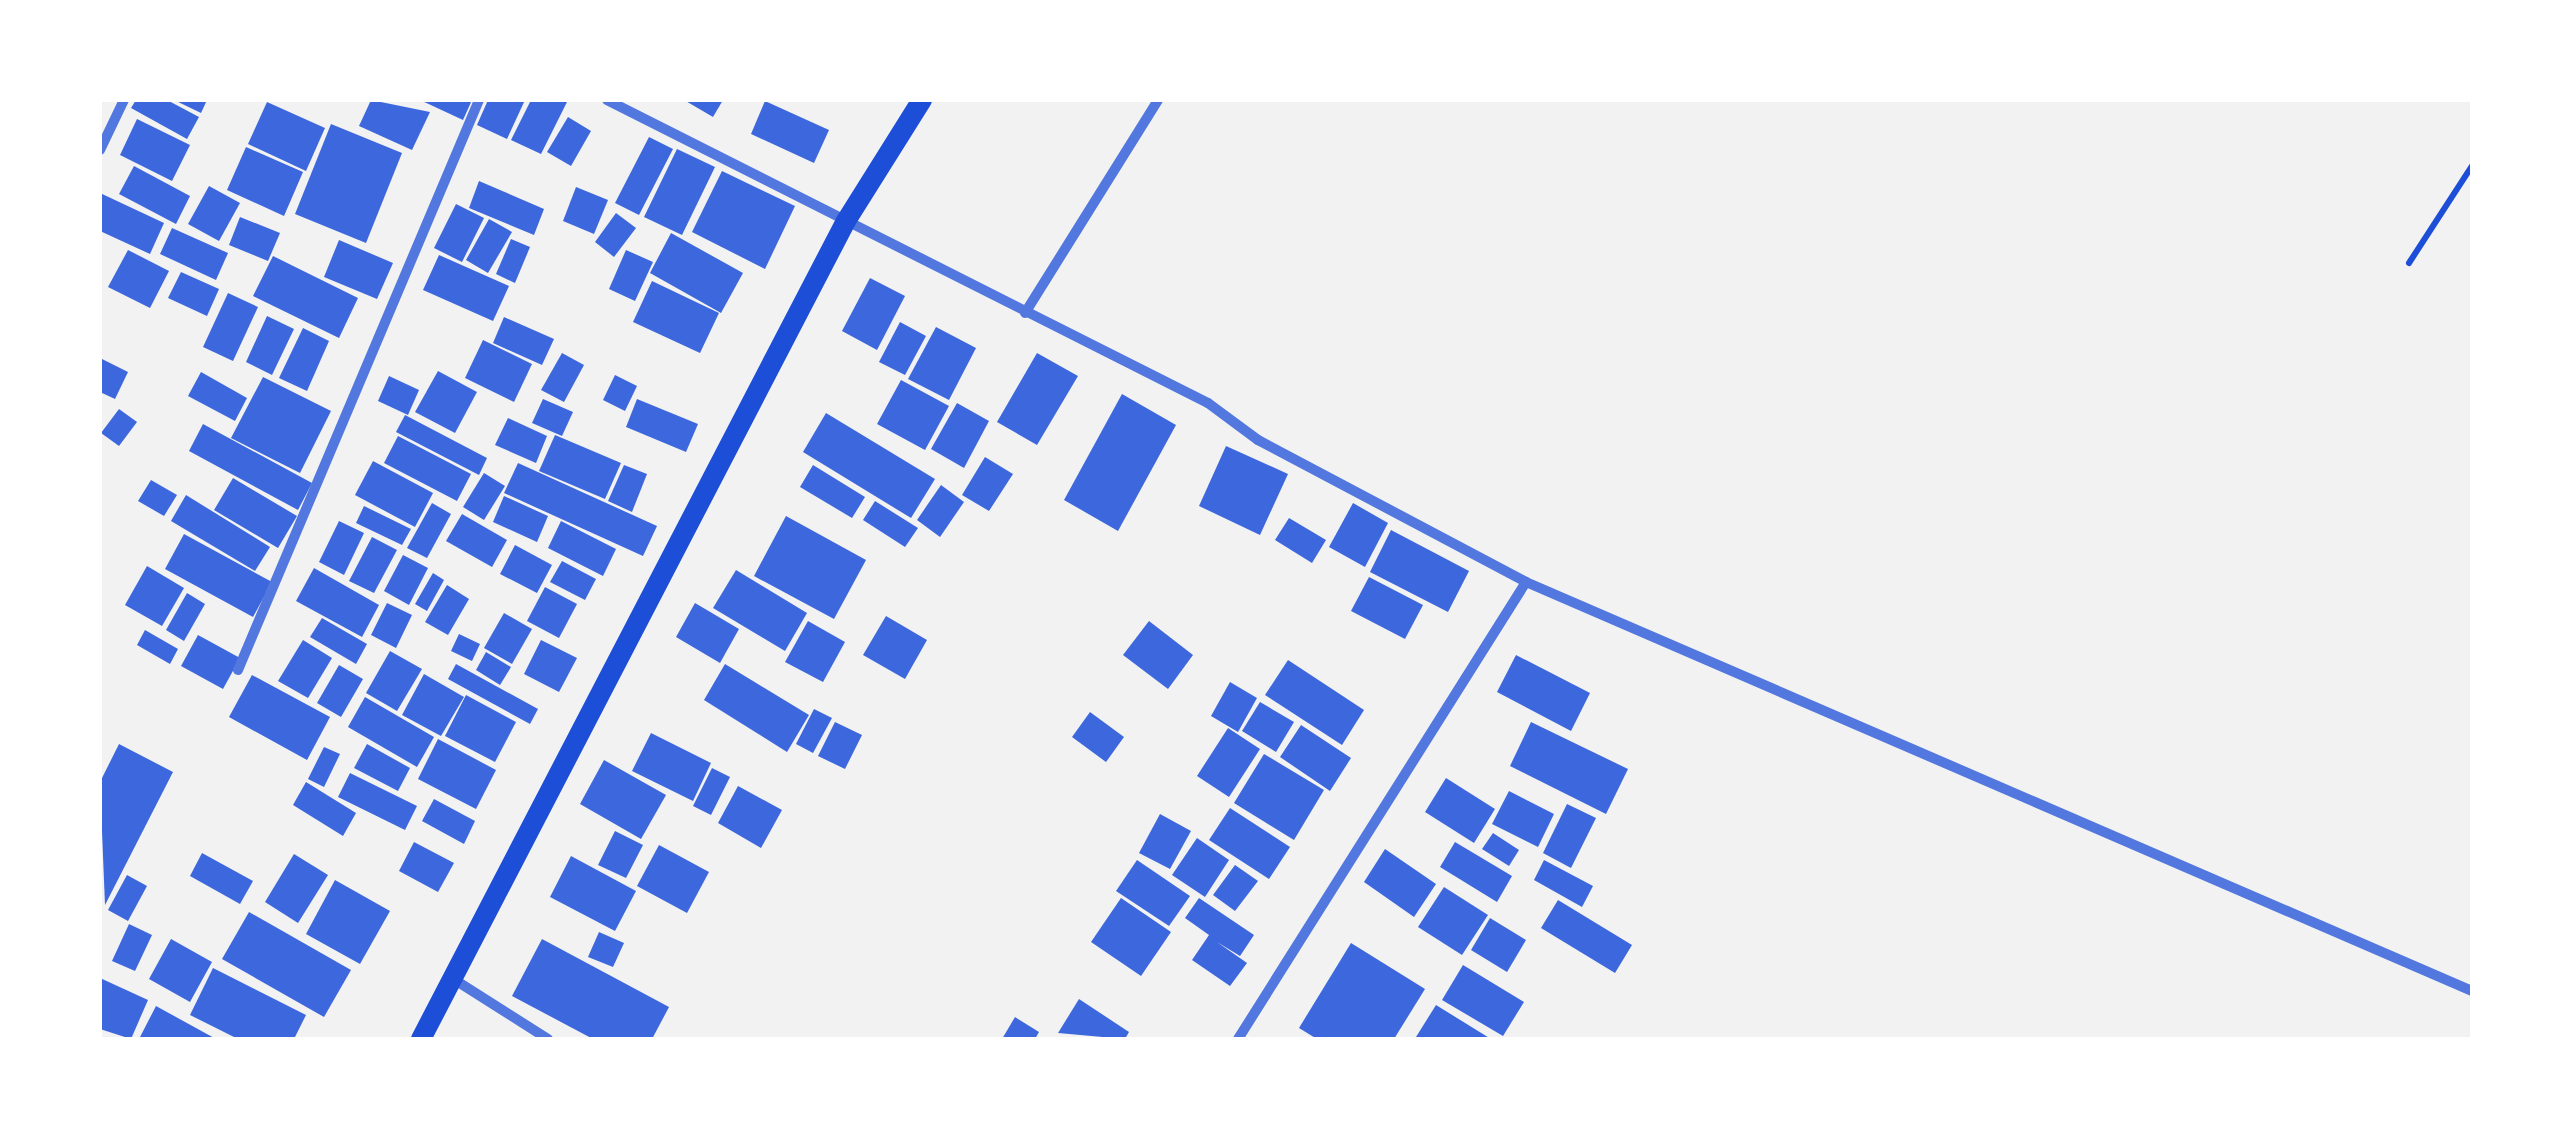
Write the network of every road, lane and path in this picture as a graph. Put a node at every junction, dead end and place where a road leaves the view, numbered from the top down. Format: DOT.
graph roads {
  1 [pos="124,100"];
  2 [pos="479,100"];
  3 [pos="607,100"];
  4 [pos="922,100"];
  5 [pos="1158,100"];
  6 [pos="100,150"];
  7 [pos="2472,166"];
  8 [pos="846,221"];
  9 [pos="2409,263"];
  10 [pos="1026,313"];
  11 [pos="1526,582"];
  12 [pos="238,670"];
  13 [pos="454,980"];
  14 [pos="2472,991"];
  15 [pos="420,1039"];
  16 [pos="548,1039"];
  17 [pos="1238,1039"];
  1 -- 6 [label="street"];
  2 -- 12 [label="street"];
  3 -- 8 [label="street"];
  4 -- 8 [label="main road"];
  5 -- 10 [label="street"];
  7 -- 9 [label="path"];
  8 -- 10 [label="street"];
  8 -- 13 [label="main road"];
  10 -- 11 [label="street"];
  11 -- 14 [label="street"];
  11 -- 17 [label="street"];
  13 -- 15 [label="main road"];
  13 -- 16 [label="street"];
}
